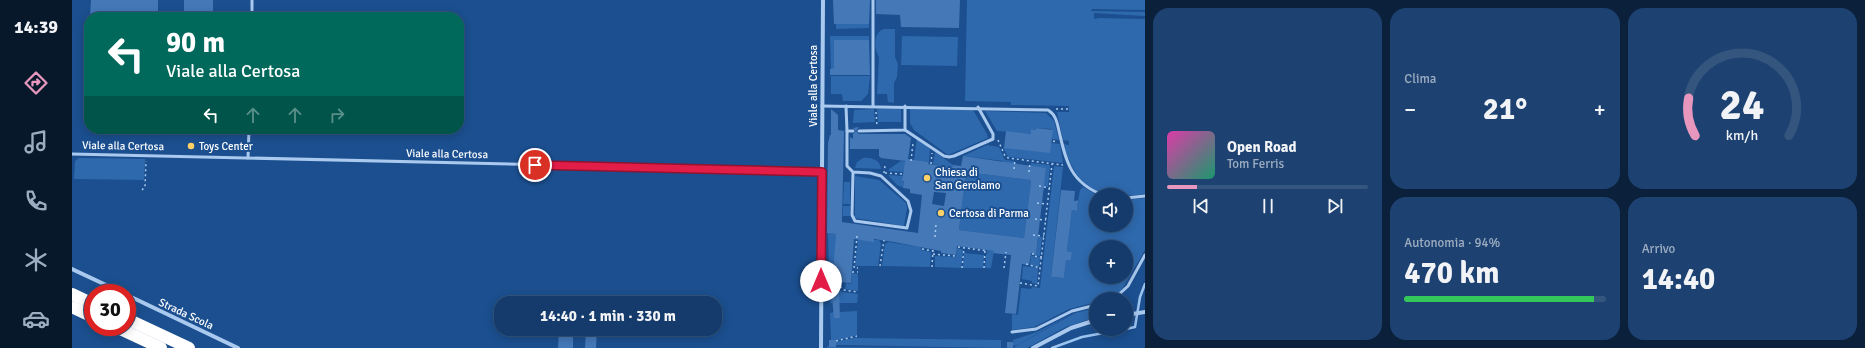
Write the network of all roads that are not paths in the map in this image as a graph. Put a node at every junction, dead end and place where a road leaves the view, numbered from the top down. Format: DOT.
graph roads {
  1 [pos="252,0"];
  2 [pos="823,0"];
  3 [pos="873,0"];
  4 [pos="252,12"];
  5 [pos="822,106"];
  6 [pos="846,106"];
  7 [pos="874,106"];
  8 [pos="906,106"];
  9 [pos="978,107"];
  10 [pos="905,130"];
  11 [pos="847,131"];
  12 [pos="853,131"];
  13 [pos="859,131"];
  14 [pos="249,134"];
  15 [pos="72,154"];
  16 [pos="248,158"];
  17 [pos="822,172"];
  18 [pos="853,172"];
  19 [pos="1089,189"];
  20 [pos="1145,196"];
  21 [pos="1133,197"];
  22 [pos="1145,255"];
  23 [pos="72,269"];
  24 [pos="104,284"];
  25 [pos="1122,292"];
  26 [pos="72,294"];
  27 [pos="136,299"];
  28 [pos="84,300"];
  29 [pos="72,307"];
  30 [pos="1089,307"];
  31 [pos="84,312"];
  32 [pos="1145,312"];
  33 [pos="1133,314"];
  34 [pos="1089,322"];
  35 [pos="136,323"];
  36 [pos="1012,332"];
  37 [pos="135,336"];
  38 [pos="161,348"];
  39 [pos="189,348"];
  40 [pos="238,348"];
  41 [pos="821,348"];
  42 [pos="1034,348"];
  1 -- 4 [label="lane"];
  2 -- 5 [label="street, Viale alla Certosa"];
  3 -- 7 [label="lane"];
  5 -- 6 [label="lane"];
  5 -- 17 [label="street, Viale alla Certosa"];
  6 -- 7 [label="lane"];
  6 -- 11 [label="lane"];
  7 -- 8 [label="lane"];
  8 -- 9 [label="lane"];
  8 -- 10 [label="lane"];
  9 -- 10 [label="lane"];
  9 -- 19 [label="lane"];
  10 -- 13 [label="lane"];
  11 -- 12 [label="lane"];
  11 -- 18 [label="lane"];
  14 -- 16 [label="lane"];
  15 -- 16 [label="lane, Viale alla Certosa"];
  16 -- 17 [label="lane, Viale alla Certosa"];
  17 -- 41 [label="street, Viale alla Certosa"];
  18 -- 18 [label="lane"];
  20 -- 21 [label="lane"];
  22 -- 25 [label="lane"];
  23 -- 24 [label="street"];
  26 -- 28 [label="highway"];
  27 -- 40 [label="street, Strada Scola"];
  29 -- 31 [label="highway"];
  30 -- 36 [label="lane"];
  32 -- 33 [label="street"];
  34 -- 42 [label="street"];
  35 -- 39 [label="highway"];
  37 -- 38 [label="highway"];
}
